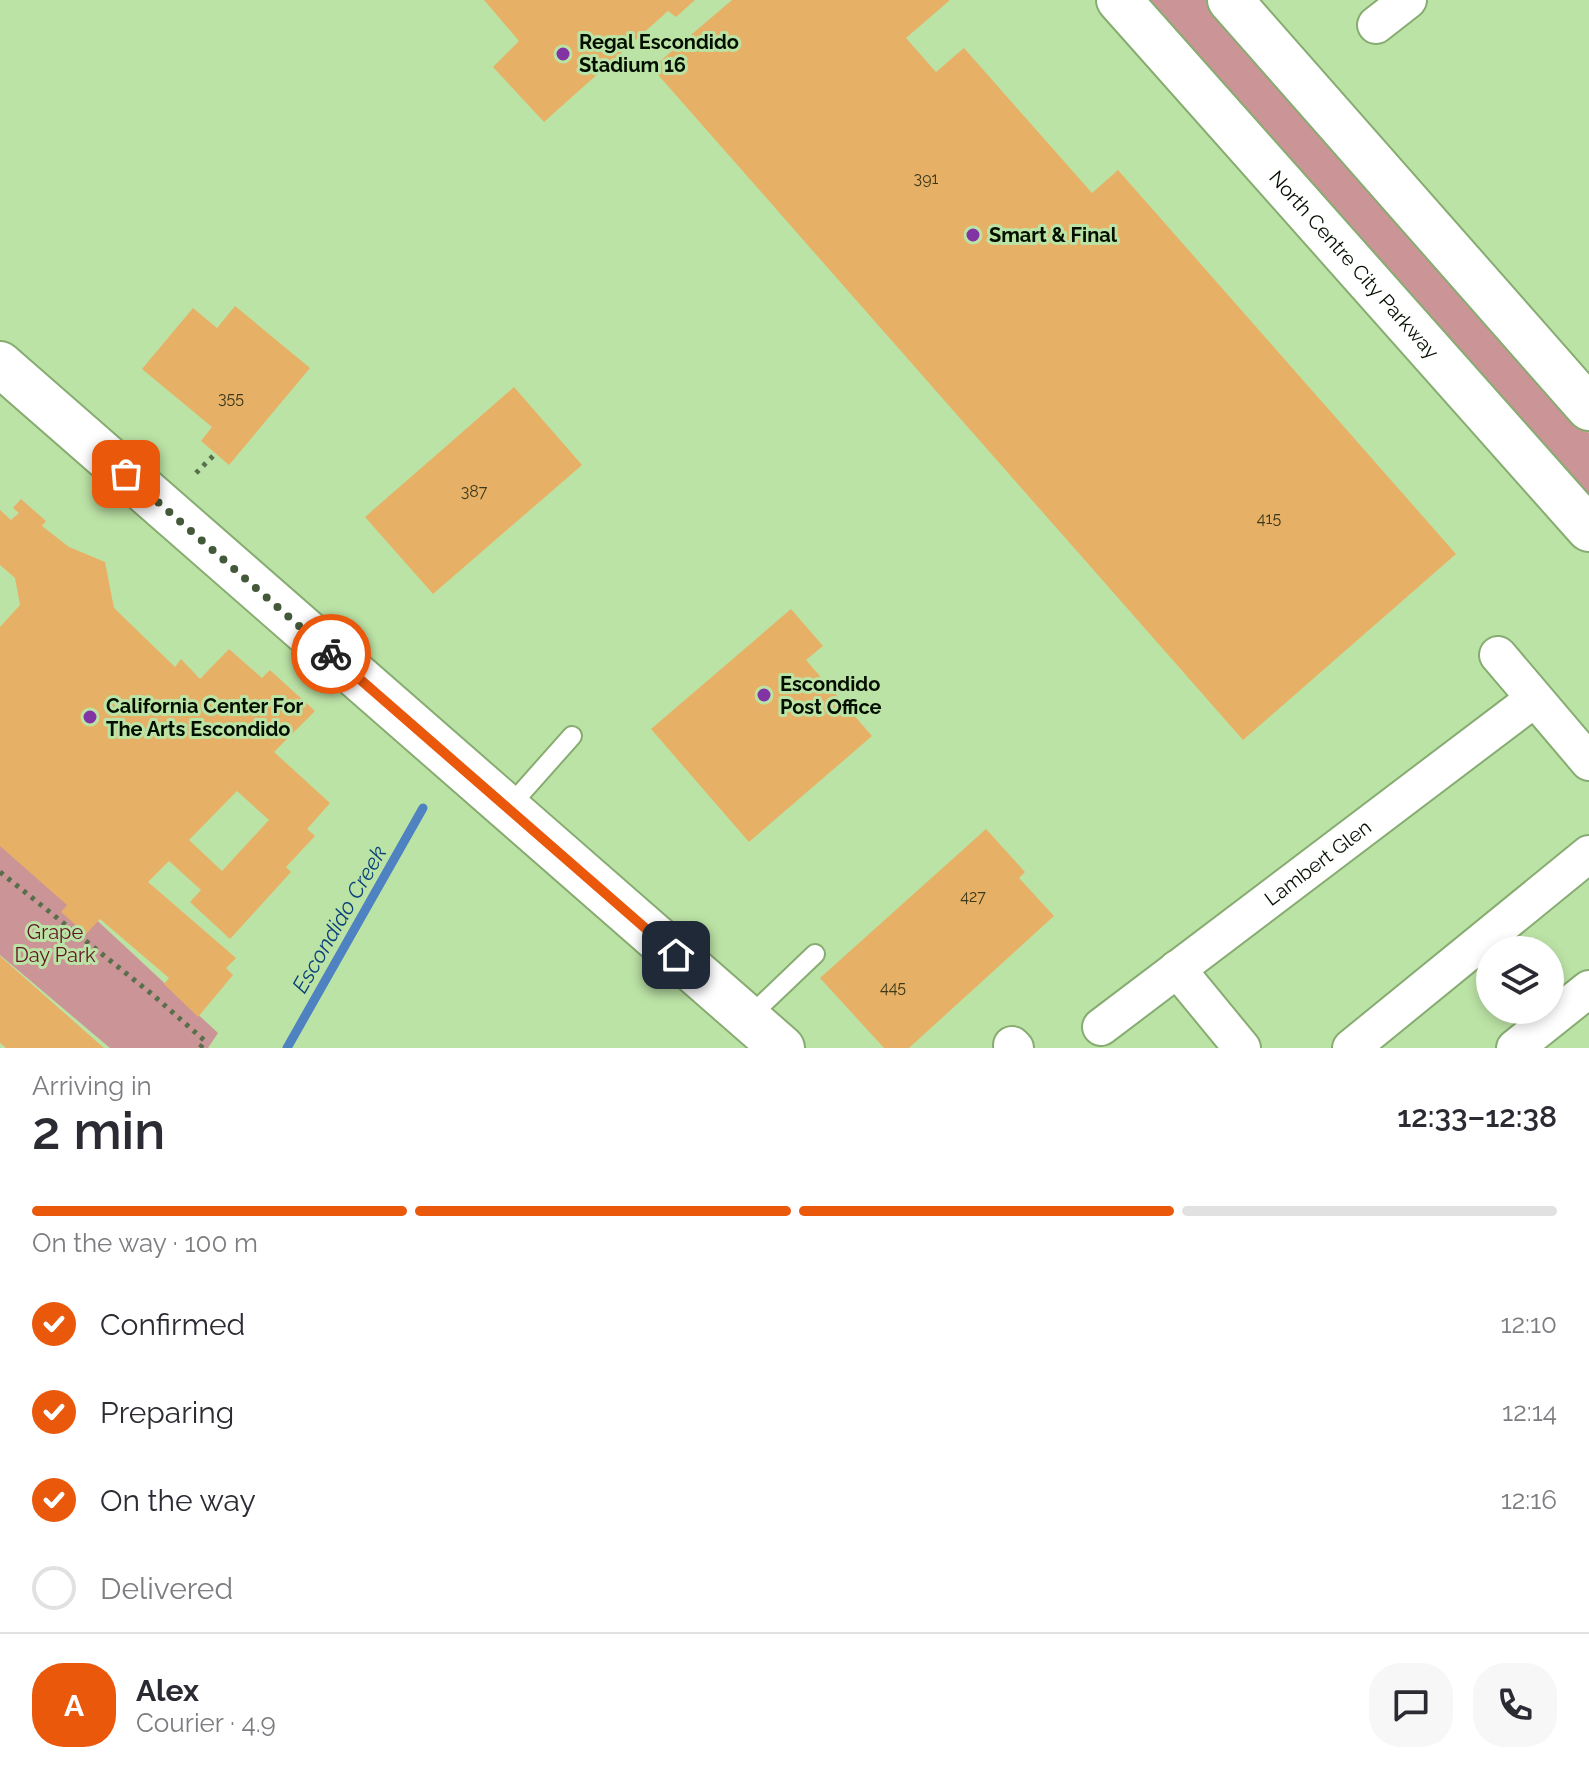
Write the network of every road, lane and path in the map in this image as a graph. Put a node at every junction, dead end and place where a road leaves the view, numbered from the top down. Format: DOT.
graph roads {
  1 [pos="1119,0"];
  2 [pos="1230,0"];
  3 [pos="1408,0"];
  4 [pos="1376,25"];
  5 [pos="0,364"];
  6 [pos="1589,408"];
  7 [pos="216,453"];
  8 [pos="196,473"];
  9 [pos="1589,529"];
  10 [pos="1498,655"];
  11 [pos="1534,699"];
  12 [pos="572,736"];
  13 [pos="1589,762"];
  14 [pos="508,808"];
  15 [pos="1589,854"];
  16 [pos="0,872"];
  17 [pos="815,954"];
  18 [pos="1177,969"];
  19 [pos="1589,989"];
  20 [pos="748,1018"];
  21 [pos="1101,1027"];
  22 [pos="200,1048"];
  23 [pos="782,1048"];
  24 [pos="1242,1048"];
  25 [pos="1351,1048"];
  26 [pos="1515,1048"];
  1 -- 9 [label="main road, North Centre City Parkway"];
  2 -- 6 [label="main road"];
  3 -- 4 [label="street"];
  5 -- 14 [label="main road"];
  7 -- 8 [label="path"];
  10 -- 11 [label="street"];
  11 -- 13 [label="street"];
  11 -- 18 [label="street, Lambert Glen"];
  12 -- 14 [label="lane"];
  14 -- 20 [label="main road"];
  15 -- 25 [label="street"];
  16 -- 22 [label="path"];
  17 -- 20 [label="lane"];
  18 -- 21 [label="street, Lambert Glen"];
  18 -- 24 [label="street"];
  19 -- 26 [label="street"];
  20 -- 23 [label="main road"];
}
